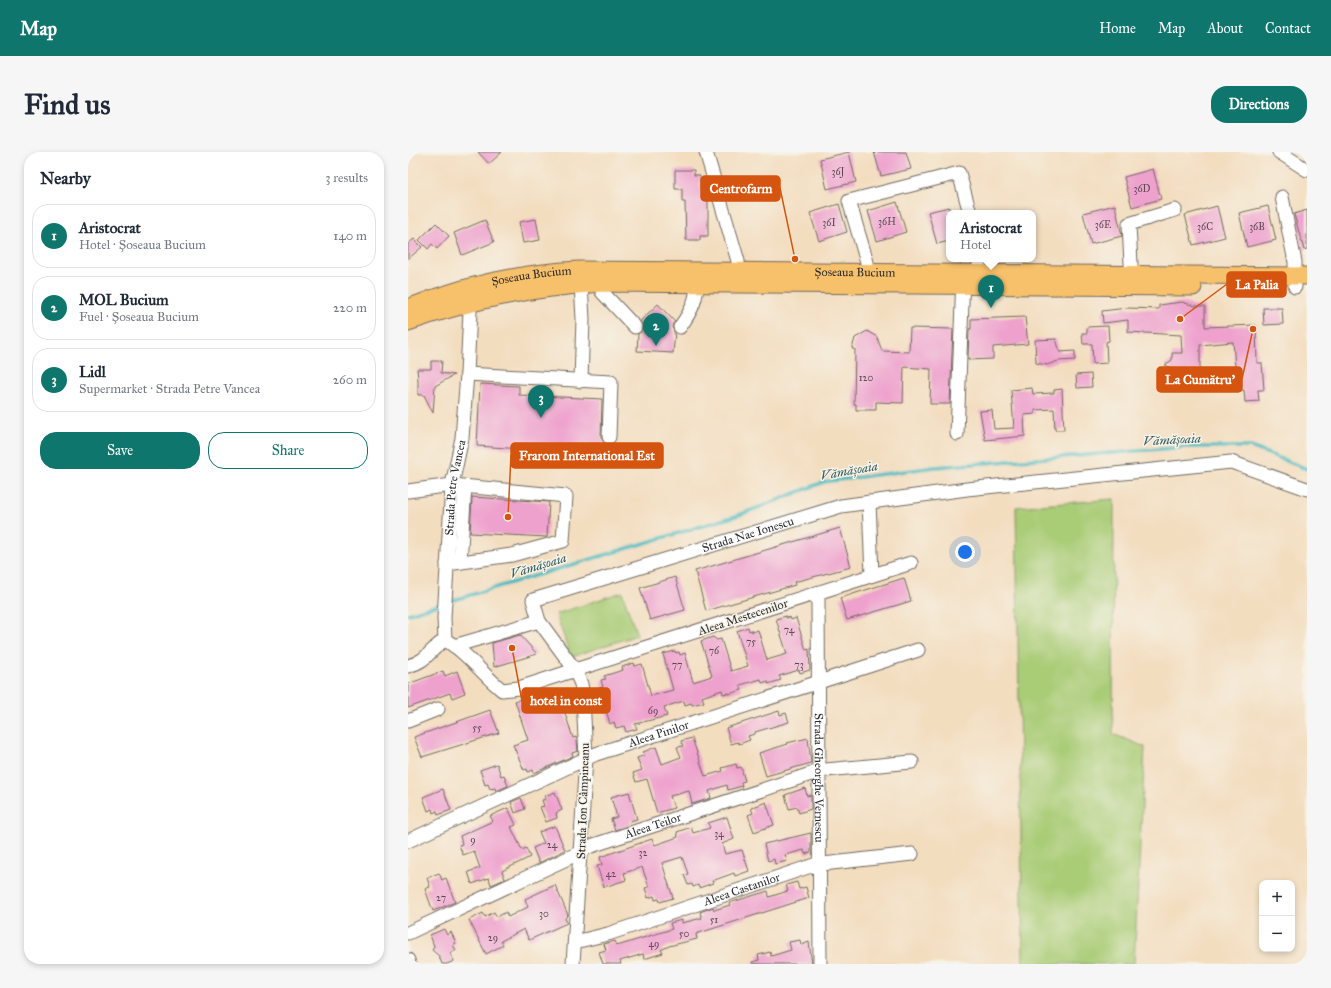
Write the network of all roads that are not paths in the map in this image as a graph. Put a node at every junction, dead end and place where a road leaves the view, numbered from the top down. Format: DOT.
graph roads {
  1 [pos="706,152"];
  2 [pos="1279,152"];
  3 [pos="1307,170"];
  4 [pos="1282,198"];
  5 [pos="969,210"];
  6 [pos="1175,210"];
  7 [pos="972,276"];
  8 [pos="698,277"];
  9 [pos="738,278"];
  10 [pos="867,279"];
  11 [pos="1132,281"];
  12 [pos="1301,281"];
  13 [pos="602,283"];
  14 [pos="581,284"];
  15 [pos="467,296"];
  16 [pos="408,308"];
  17 [pos="408,322"];
  18 [pos="635,327"];
  19 [pos="680,327"];
  20 [pos="467,374"];
  21 [pos="581,381"];
  22 [pos="957,434"];
  23 [pos="609,437"];
  24 [pos="452,485"];
  25 [pos="465,487"];
  26 [pos="1307,489"];
  27 [pos="408,491"];
  28 [pos="869,502"];
  29 [pos="454,563"];
  30 [pos="911,563"];
  31 [pos="872,575"];
  32 [pos="817,593"];
  33 [pos="538,621"];
  34 [pos="450,643"];
  35 [pos="918,650"];
  36 [pos="408,666"];
  37 [pos="575,670"];
  38 [pos="820,682"];
  39 [pos="438,709"];
  40 [pos="408,721"];
  41 [pos="586,758"];
  42 [pos="912,762"];
  43 [pos="819,772"];
  44 [pos="408,841"];
  45 [pos="581,852"];
  46 [pos="912,854"];
  47 [pos="818,864"];
  48 [pos="408,933"];
  49 [pos="575,942"];
  50 [pos="408,960"];
  51 [pos="409,964"];
  52 [pos="573,964"];
  53 [pos="820,964"];
  1 -- 9 [label="street"];
  2 -- 3 [label="street"];
  4 -- 12 [label="street"];
  5 -- 10 [label="street"];
  6 -- 11 [label="street"];
  7 -- 10 [label="main road, Șoseaua Bucium"];
  7 -- 11 [label="main road, Șoseaua Bucium"];
  7 -- 22 [label="street"];
  8 -- 9 [label="main road, Șoseaua Bucium"];
  8 -- 13 [label="main road, Șoseaua Bucium"];
  8 -- 15 [label="main road, Șoseaua Bucium"];
  8 -- 19 [label="street"];
  9 -- 10 [label="main road, Șoseaua Bucium"];
  11 -- 12 [label="main road, Șoseaua Bucium"];
  13 -- 14 [label="main road, Șoseaua Bucium"];
  13 -- 18 [label="street"];
  14 -- 15 [label="main road, Șoseaua Bucium"];
  14 -- 21 [label="street"];
  15 -- 16 [label="main road, Șoseaua Bucium"];
  15 -- 17 [label="main road, Șoseaua Bucium"];
  15 -- 20 [label="street, Strada Petre Vancea"];
  20 -- 21 [label="street"];
  20 -- 24 [label="street, Strada Petre Vancea"];
  21 -- 23 [label="street"];
  24 -- 25 [label="street"];
  24 -- 27 [label="street"];
  24 -- 29 [label="street, Strada Petre Vancea"];
  25 -- 29 [label="street"];
  25 -- 29 [label="street"];
  26 -- 28 [label="street, Strada Nae Ionescu"];
  28 -- 31 [label="street"];
  28 -- 33 [label="street, Strada Nae Ionescu"];
  29 -- 34 [label="street, Strada Petre Vancea"];
  30 -- 31 [label="street, Aleea Mestecenilor"];
  31 -- 32 [label="street, Aleea Mestecenilor"];
  32 -- 37 [label="street, Aleea Mestecenilor"];
  32 -- 38 [label="street, Strada Gheorghe Vernescu"];
  33 -- 34 [label="street"];
  33 -- 37 [label="street, Strada Ion Câmpineanu"];
  34 -- 36 [label="street"];
  34 -- 37 [label="street"];
  35 -- 38 [label="street, Aleea Pinilor"];
  37 -- 41 [label="street, Strada Ion Câmpineanu"];
  38 -- 41 [label="street, Aleea Pinilor"];
  38 -- 43 [label="street, Strada Gheorghe Vernescu"];
  39 -- 40 [label="street"];
  41 -- 44 [label="street, Aleea Pinilor"];
  41 -- 45 [label="street, Strada Ion Câmpineanu"];
  42 -- 43 [label="street, Aleea Teilor"];
  43 -- 45 [label="street, Aleea Teilor"];
  43 -- 47 [label="street, Strada Gheorghe Vernescu"];
  45 -- 48 [label="street, Aleea Teilor"];
  45 -- 49 [label="street, Strada Ion Câmpineanu"];
  46 -- 47 [label="street, Aleea Castanilor"];
  47 -- 49 [label="street, Aleea Castanilor"];
  47 -- 53 [label="street, Strada Gheorghe Vernescu"];
  49 -- 52 [label="street, Strada Ion Câmpineanu"];
  50 -- 51 [label="street"];
}
